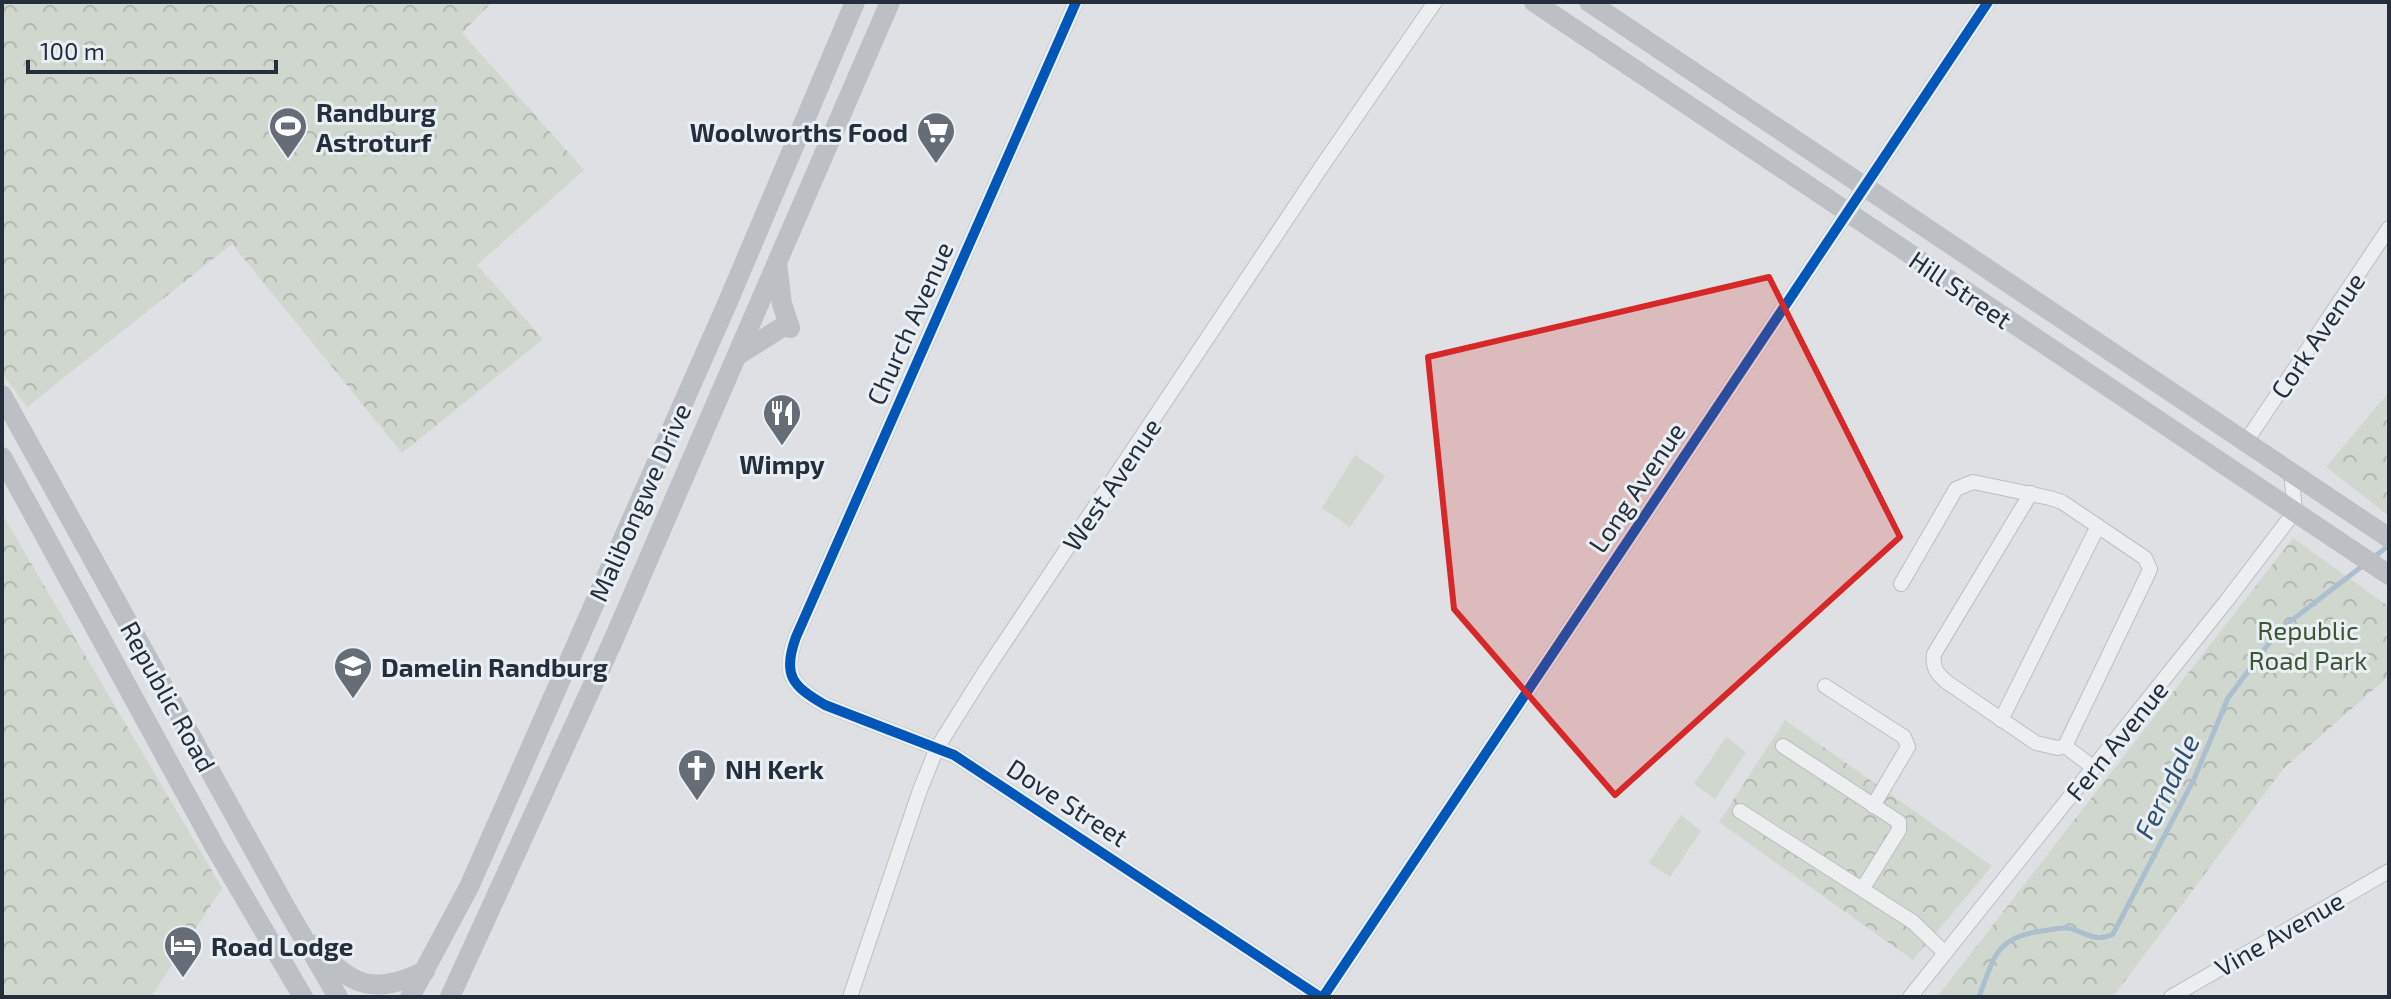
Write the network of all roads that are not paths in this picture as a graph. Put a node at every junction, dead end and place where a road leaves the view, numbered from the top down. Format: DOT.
graph roads {
  1 [pos="855,2"];
  2 [pos="890,2"];
  3 [pos="1076,2"];
  4 [pos="1435,2"];
  5 [pos="1534,2"];
  6 [pos="1589,2"];
  7 [pos="1988,2"];
  8 [pos="1864,186"];
  9 [pos="1846,211"];
  10 [pos="2389,228"];
  11 [pos="777,259"];
  12 [pos="738,355"];
  13 [pos="2,395"];
  14 [pos="2245,443"];
  15 [pos="2,457"];
  16 [pos="2291,472"];
  17 [pos="2031,493"];
  18 [pos="2295,511"];
  19 [pos="2098,526"];
  20 [pos="2384,534"];
  21 [pos="2389,575"];
  22 [pos="1901,584"];
  23 [pos="788,664"];
  24 [pos="1825,686"];
  25 [pos="2001,720"];
  26 [pos="1783,746"];
  27 [pos="2065,746"];
  28 [pos="937,748"];
  29 [pos="2094,768"];
  30 [pos="1873,806"];
  31 [pos="1740,811"];
  32 [pos="2389,871"];
  33 [pos="1863,888"];
  34 [pos="286,908"];
  35 [pos="1945,953"];
  36 [pos="425,971"];
  37 [pos="453,994"];
  38 [pos="303,997"];
  39 [pos="338,997"];
  40 [pos="410,997"];
  41 [pos="850,997"];
  42 [pos="1321,997"];
  43 [pos="1910,997"];
  44 [pos="2171,997"];
  1 -- 36 [label="main road, Malibongwe Drive"];
  2 -- 11 [label="main road, Malibongwe Drive"];
  3 -- 23 [label="street, Church Avenue"];
  4 -- 28 [label="street, West Avenue"];
  5 -- 9 [label="main road, Hill Street"];
  6 -- 8 [label="main road, Hill Street"];
  7 -- 8 [label="street, Long Avenue"];
  8 -- 9 [label="street, Long Avenue"];
  8 -- 14 [label="main road, Hill Street"];
  9 -- 18 [label="main road, Hill Street"];
  9 -- 42 [label="street, Long Avenue"];
  10 -- 14 [label="street, Cork Avenue"];
  11 -- 12 [label="main road, Malibongwe Drive"];
  11 -- 12 [label="main road"];
  12 -- 37 [label="main road, Malibongwe Drive"];
  13 -- 34 [label="main road, Republic Road"];
  14 -- 16 [label="main road, Hill Street"];
  15 -- 38 [label="main road, Republic Road"];
  16 -- 18 [label="street"];
  16 -- 20 [label="main road, Hill Street"];
  17 -- 19 [label="street"];
  17 -- 22 [label="street"];
  17 -- 25 [label="street"];
  18 -- 21 [label="main road, Hill Street"];
  18 -- 29 [label="street, Fern Avenue"];
  19 -- 25 [label="street"];
  19 -- 27 [label="street"];
  23 -- 28 [label="street, Dove Street"];
  24 -- 30 [label="street"];
  25 -- 27 [label="street"];
  26 -- 30 [label="street"];
  27 -- 29 [label="street"];
  28 -- 41 [label="street, West Avenue"];
  28 -- 42 [label="street, Dove Street"];
  29 -- 35 [label="street, Fern Avenue"];
  30 -- 33 [label="street"];
  31 -- 33 [label="street"];
  32 -- 44 [label="street, Vine Avenue"];
  33 -- 35 [label="street"];
  34 -- 36 [label="main road"];
  34 -- 39 [label="main road, Republic Road"];
  35 -- 43 [label="street, Fern Avenue"];
  36 -- 40 [label="main road, Malibongwe Drive"];
}
